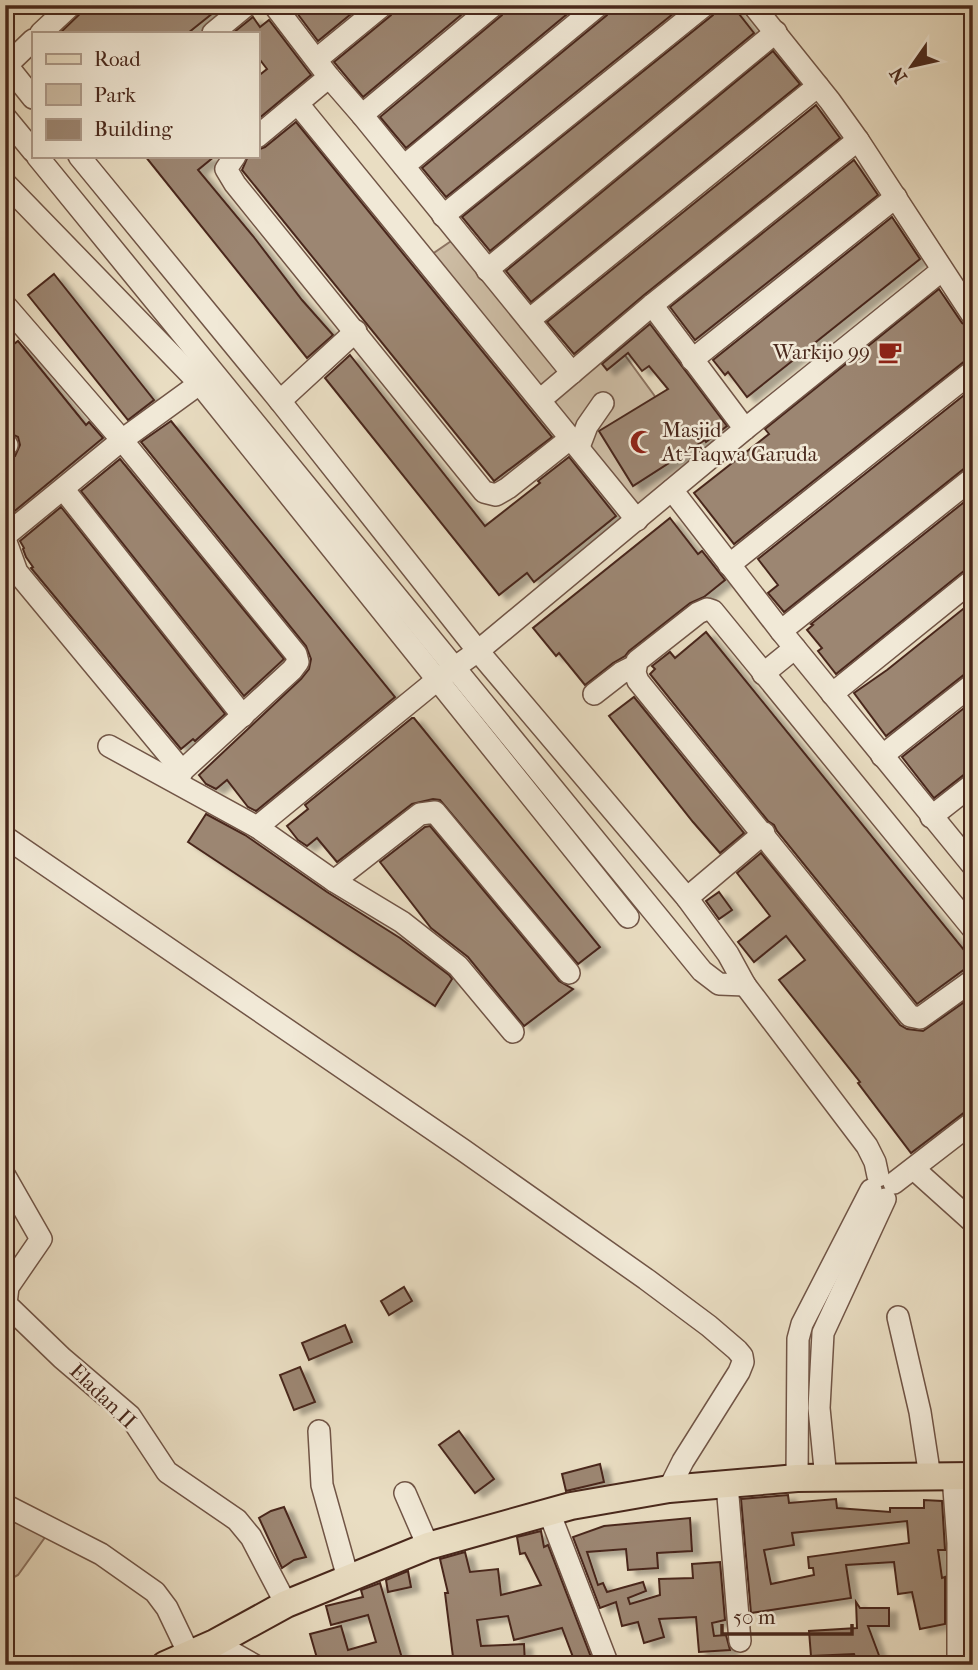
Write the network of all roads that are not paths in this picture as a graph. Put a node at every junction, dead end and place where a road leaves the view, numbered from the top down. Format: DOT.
graph roads {
  1 [pos="71,5"];
  2 [pos="247,5"];
  3 [pos="274,5"];
  4 [pos="383,5"];
  5 [pos="494,5"];
  6 [pos="598,5"];
  7 [pos="705,5"];
  8 [pos="753,5"];
  9 [pos="42,32"];
  10 [pos="214,32"];
  11 [pos="776,32"];
  12 [pos="32,41"];
  13 [pos="317,59"];
  14 [pos="6,64"];
  15 [pos="329,77"];
  16 [pos="818,86"];
  17 [pos="32,97"];
  18 [pos="298,104"];
  19 [pos="362,115"];
  20 [pos="5,117"];
  21 [pos="259,135"];
  22 [pos="858,139"];
  23 [pos="32,145"];
  24 [pos="45,158"];
  25 [pos="81,158"];
  26 [pos="234,158"];
  27 [pos="404,166"];
  28 [pos="5,183"];
  29 [pos="896,197"];
  30 [pos="443,216"];
  31 [pos="487,270"];
  32 [pos="942,271"];
  33 [pos="5,305"];
  34 [pos="652,305"];
  35 [pos="973,316"];
  36 [pos="529,320"];
  37 [pos="356,331"];
  38 [pos="242,356"];
  39 [pos="692,360"];
  40 [pos="973,371"];
  41 [pos="572,373"];
  42 [pos="207,378"];
  43 [pos="540,400"];
  44 [pos="280,401"];
  45 [pos="603,403"];
  46 [pos="746,429"];
  47 [pos="122,440"];
  48 [pos="575,443"];
  49 [pos="973,478"];
  50 [pos="64,490"];
  51 [pos="672,490"];
  52 [pos="637,520"];
  53 [pos="5,538"];
  54 [pos="729,565"];
  55 [pos="11,570"];
  56 [pos="973,580"];
  57 [pos="781,631"];
  58 [pos="795,648"];
  59 [pos="478,651"];
  60 [pos="635,666"];
  61 [pos="763,674"];
  62 [pos="445,675"];
  63 [pos="973,684"];
  64 [pos="594,694"];
  65 [pos="832,694"];
  66 [pos="243,716"];
  67 [pos="109,746"];
  68 [pos="882,756"];
  69 [pos="180,778"];
  70 [pos="973,784"];
  71 [pos="931,817"];
  72 [pos="257,827"];
  73 [pos="764,833"];
  74 [pos="5,837"];
  75 [pos="973,866"];
  76 [pos="334,881"];
  77 [pos="687,898"];
  78 [pos="628,917"];
  79 [pos="973,929"];
  80 [pos="569,973"];
  81 [pos="973,980"];
  82 [pos="745,985"];
  83 [pos="513,1031"];
  84 [pos="973,1122"];
  85 [pos="914,1169"];
  86 [pos="5,1176"];
  87 [pos="882,1187"];
  88 [pos="973,1222"];
  89 [pos="898,1317"];
  90 [pos="319,1431"];
  91 [pos="952,1476"];
  92 [pos="797,1478"];
  93 [pos="825,1479"];
  94 [pos="727,1484"];
  95 [pos="669,1489"];
  96 [pos="405,1493"];
  97 [pos="5,1505"];
  98 [pos="549,1512"];
  99 [pos="428,1546"];
  100 [pos="348,1578"];
  101 [pos="286,1604"];
  102 [pos="740,1641"];
  103 [pos="215,1643"];
  104 [pos="189,1654"];
  105 [pos="165,1665"];
  106 [pos="254,1665"];
  107 [pos="608,1665"];
  108 [pos="958,1665"];
  1 -- 9 [label="street"];
  2 -- 10 [label="street"];
  3 -- 13 [label="street"];
  4 -- 13 [label="street"];
  5 -- 19 [label="street"];
  6 -- 27 [label="street"];
  7 -- 30 [label="street"];
  8 -- 11 [label="street"];
  11 -- 16 [label="street"];
  11 -- 31 [label="street"];
  12 -- 14 [label="street"];
  13 -- 15 [label="street"];
  14 -- 17 [label="street"];
  15 -- 18 [label="street"];
  15 -- 19 [label="street"];
  16 -- 22 [label="street"];
  16 -- 36 [label="street"];
  18 -- 21 [label="street"];
  18 -- 43 [label="street"];
  19 -- 27 [label="street"];
  20 -- 23 [label="street"];
  22 -- 29 [label="street"];
  22 -- 34 [label="street"];
  24 -- 42 [label="street"];
  25 -- 38 [label="street"];
  26 -- 37 [label="street"];
  27 -- 30 [label="street"];
  28 -- 42 [label="street"];
  29 -- 32 [label="street"];
  29 -- 39 [label="street"];
  30 -- 31 [label="street"];
  31 -- 36 [label="street"];
  32 -- 35 [label="street"];
  32 -- 46 [label="street"];
  33 -- 47 [label="street"];
  34 -- 39 [label="street"];
  34 -- 41 [label="street"];
  36 -- 41 [label="street"];
  37 -- 44 [label="street"];
  37 -- 48 [label="street"];
  38 -- 42 [label="street"];
  38 -- 44 [label="street"];
  39 -- 46 [label="street"];
  40 -- 54 [label="street"];
  41 -- 43 [label="street"];
  42 -- 47 [label="street"];
  42 -- 62 [label="street"];
  43 -- 48 [label="street"];
  44 -- 59 [label="street"];
  45 -- 48 [label="street"];
  46 -- 51 [label="street"];
  47 -- 50 [label="street"];
  47 -- 66 [label="street"];
  48 -- 52 [label="street"];
  49 -- 57 [label="street"];
  50 -- 53 [label="street"];
  50 -- 66 [label="street"];
  51 -- 52 [label="street"];
  51 -- 54 [label="street"];
  52 -- 59 [label="street"];
  53 -- 55 [label="street"];
  54 -- 57 [label="street"];
  55 -- 69 [label="street"];
  56 -- 65 [label="street"];
  57 -- 58 [label="street"];
  58 -- 61 [label="street"];
  58 -- 65 [label="street"];
  59 -- 62 [label="street"];
  59 -- 77 [label="street"];
  60 -- 61 [label="street"];
  60 -- 64 [label="street"];
  60 -- 73 [label="street"];
  61 -- 79 [label="street"];
  62 -- 72 [label="street"];
  62 -- 78 [label="street"];
  62 -- 82 [label="street"];
  63 -- 68 [label="street"];
  65 -- 68 [label="street"];
  66 -- 69 [label="street"];
  67 -- 69 [label="street"];
  68 -- 71 [label="street"];
  69 -- 72 [label="street"];
  70 -- 71 [label="street"];
  71 -- 75 [label="street"];
  72 -- 76 [label="street"];
  73 -- 77 [label="street"];
  73 -- 81 [label="street"];
  74 -- 95 [label="street"];
  76 -- 80 [label="street"];
  76 -- 83 [label="street"];
  77 -- 82 [label="street"];
  82 -- 87 [label="street"];
  84 -- 85 [label="street"];
  85 -- 87 [label="street"];
  85 -- 88 [label="street"];
  86 -- 101 [label="street, Eladan II"];
  87 -- 92 [label="street"];
  87 -- 93 [label="street"];
  89 -- 91 [label="street"];
  90 -- 100 [label="street"];
  91 -- 93 [label="main road"];
  91 -- 108 [label="street"];
  92 -- 93 [label="main road"];
  92 -- 94 [label="main road"];
  94 -- 95 [label="main road"];
  94 -- 102 [label="street"];
  95 -- 98 [label="main road"];
  96 -- 99 [label="street"];
  97 -- 104 [label="street"];
  98 -- 99 [label="main road"];
  98 -- 107 [label="street"];
  99 -- 100 [label="main road"];
  100 -- 101 [label="main road"];
  101 -- 103 [label="main road"];
  103 -- 104 [label="main road"];
  103 -- 106 [label="street"];
  104 -- 105 [label="main road"];
}
